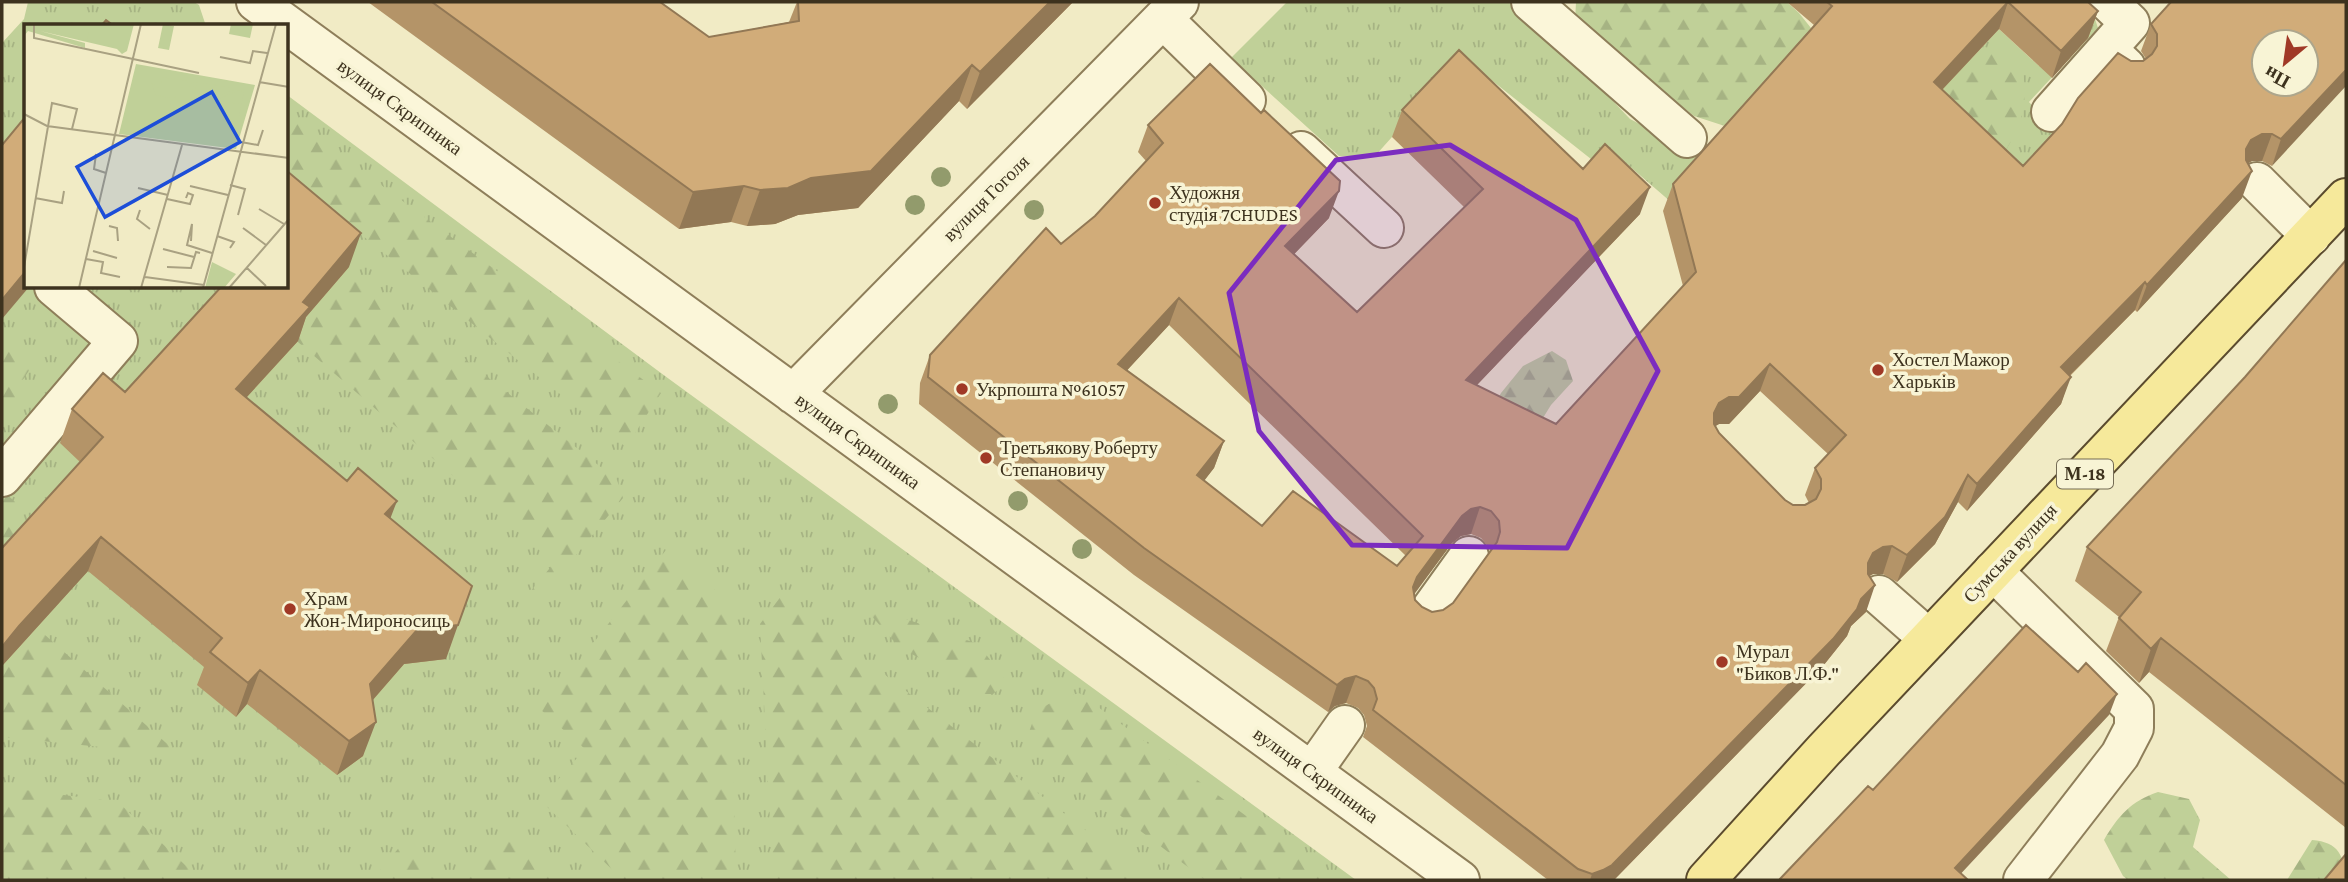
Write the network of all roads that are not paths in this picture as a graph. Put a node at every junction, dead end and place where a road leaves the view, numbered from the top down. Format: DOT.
graph roads {
  1 [pos="256,2"];
  2 [pos="1531,2"];
  3 [pos="2108,2"];
  4 [pos="1171,10"];
  5 [pos="286,24"];
  6 [pos="289,26"];
  7 [pos="2051,112"];
  8 [pos="1687,138"];
  9 [pos="2257,182"];
  10 [pos="2346,198"];
  11 [pos="1384,228"];
  12 [pos="2311,236"];
  13 [pos="56,289"];
  14 [pos="793,394"];
  15 [pos="2,477"];
  16 [pos="1469,556"];
  17 [pos="1993,571"];
  18 [pos="1879,595"];
  19 [pos="1425,617"];
  20 [pos="1929,639"];
  21 [pos="1345,725"];
  22 [pos="1312,772"];
  23 [pos="1460,880"];
  24 [pos="1706,880"];
  25 [pos="2023,880"];
  1 -- 5 [label="street, вулиця Скрипника"];
  2 -- 8 [label="street"];
  3 -- 7 [label="street"];
  4 -- 11 [label="street"];
  4 -- 14 [label="street, вулиця Гоголя"];
  6 -- 14 [label="street, вулиця Скрипника"];
  9 -- 12 [label="street"];
  10 -- 12 [label="main road, Сумська вулиця / М-18"];
  12 -- 17 [label="main road, Сумська вулиця / М-18"];
  13 -- 15 [label="street"];
  14 -- 22 [label="street, вулиця Скрипника"];
  16 -- 19 [label="street"];
  17 -- 20 [label="main road, Сумська вулиця / М-18"];
  17 -- 25 [label="street"];
  18 -- 20 [label="street"];
  20 -- 24 [label="main road, Сумська вулиця / М-18"];
  21 -- 22 [label="street"];
  22 -- 23 [label="street, вулиця Скрипника"];
}
